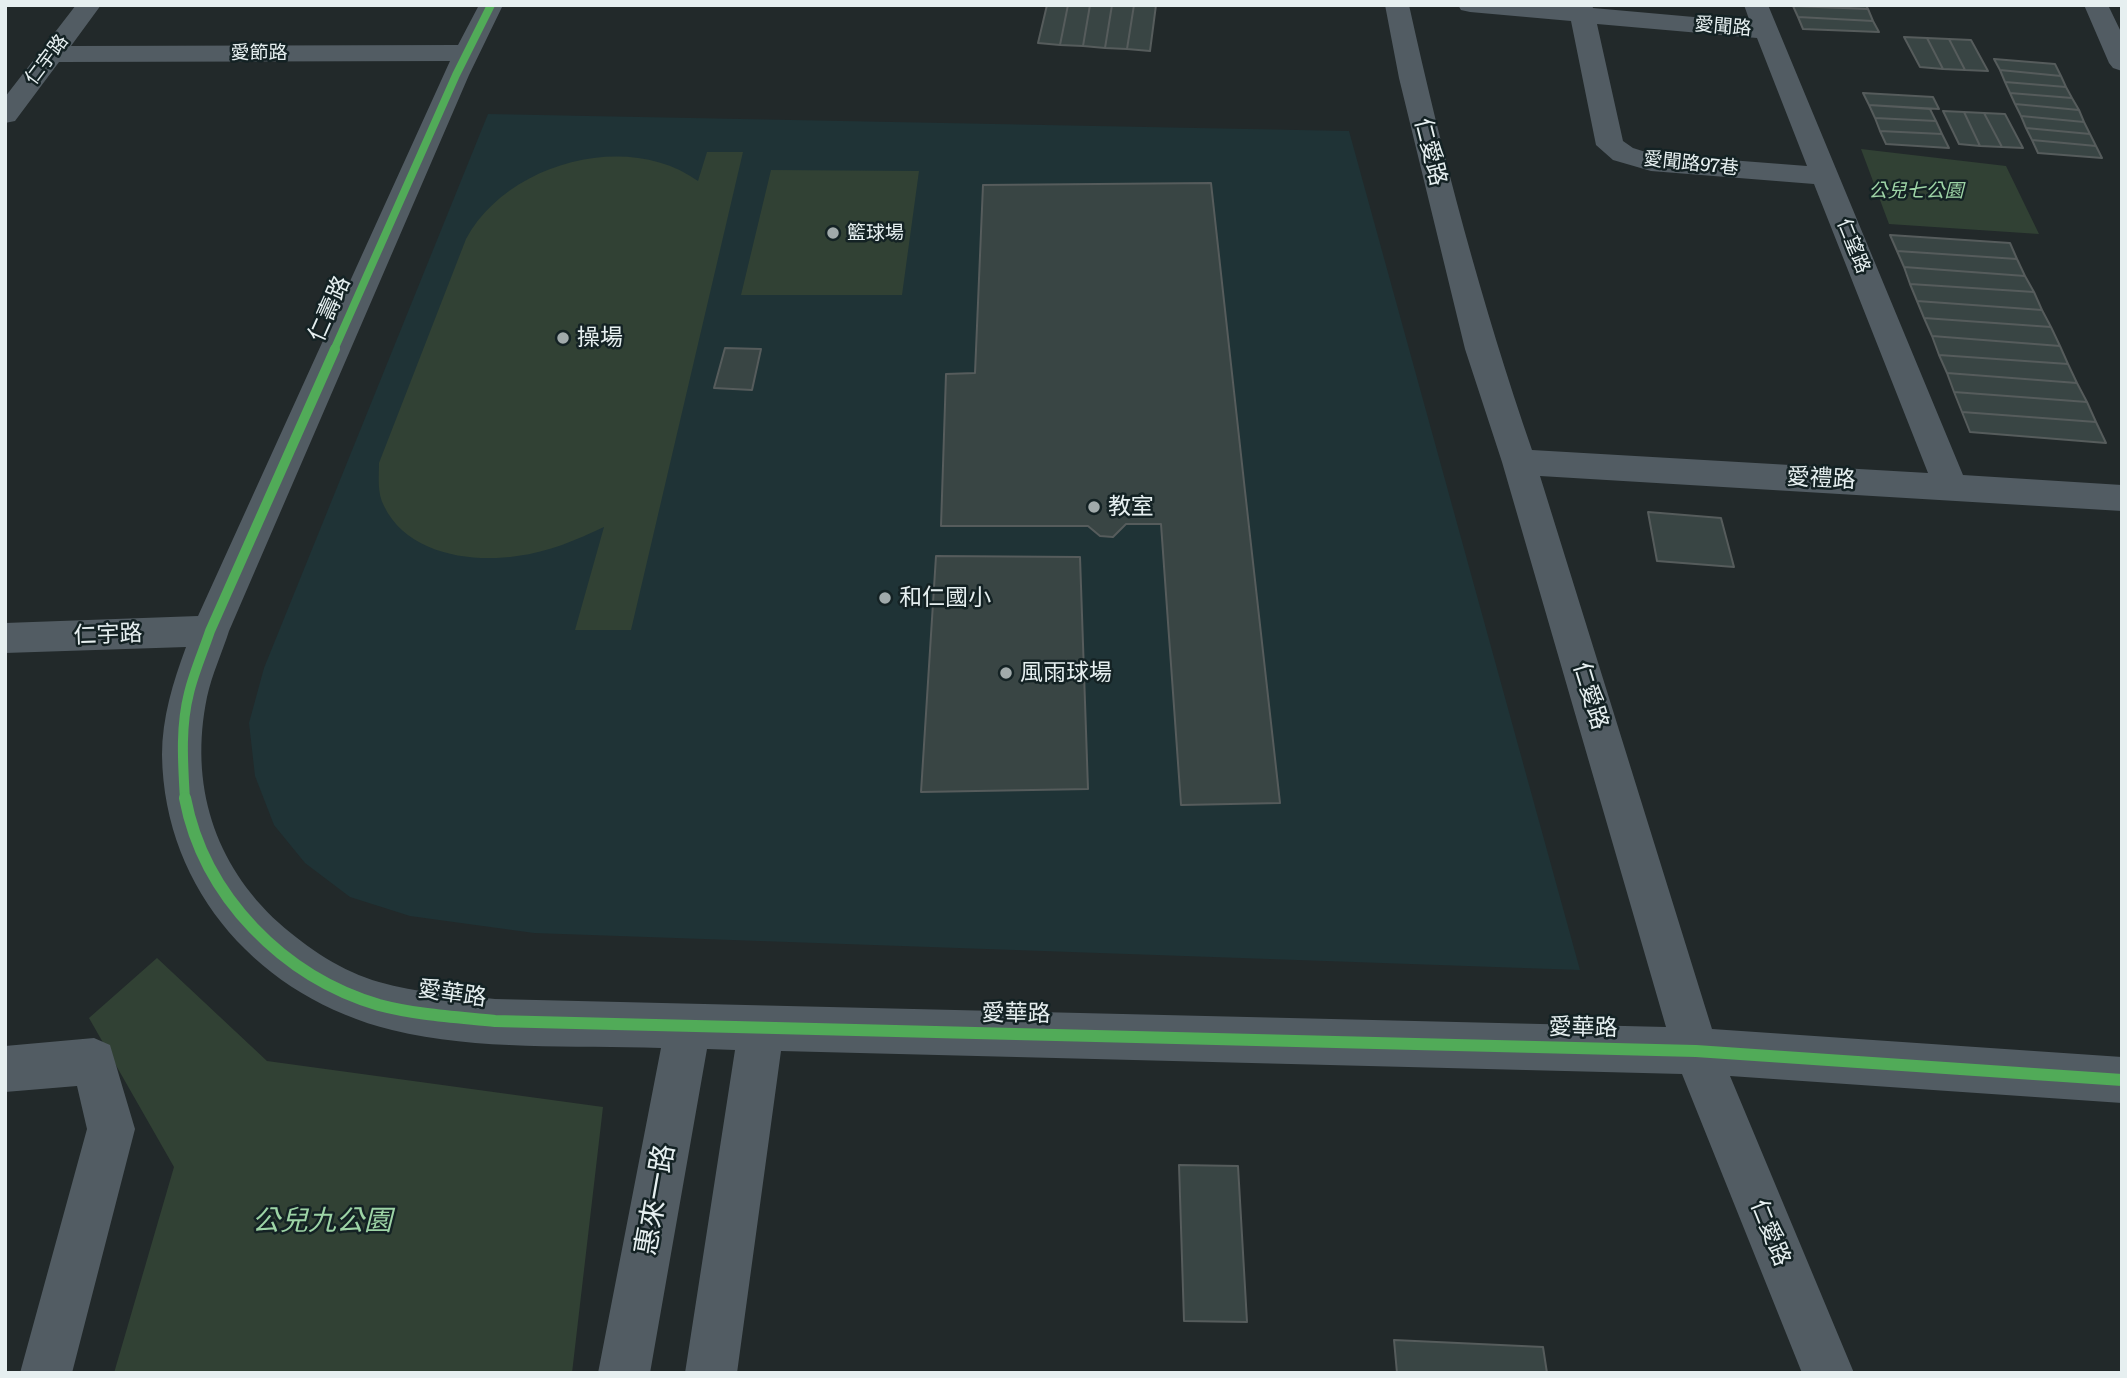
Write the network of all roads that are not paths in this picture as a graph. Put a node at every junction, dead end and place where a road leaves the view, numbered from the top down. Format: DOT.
graph roads {
  1 [pos="89,5"];
  2 [pos="491,5"];
  3 [pos="1397,5"];
  4 [pos="1470,5"];
  5 [pos="2096,5"];
  6 [pos="1581,10"];
  7 [pos="1761,18"];
  8 [pos="467,53"];
  9 [pos="52,54"];
  10 [pos="2122,63"];
  11 [pos="5,115"];
  12 [pos="1825,176"];
  13 [pos="1520,461"];
  14 [pos="1951,487"];
  15 [pos="2122,498"];
  16 [pos="210,631"];
  17 [pos="5,638"];
  18 [pos="688,1027"];
  19 [pos="761,1029"];
  20 [pos="1696,1051"];
  21 [pos="5,1069"];
  22 [pos="2122,1080"];
  23 [pos="46,1373"];
  24 [pos="624,1373"];
  25 [pos="710,1373"];
  26 [pos="1828,1373"];
  1 -- 9 [label="street, 仁宇路"];
  2 -- 8 [label="street, 仁壽路"];
  3 -- 13 [label="street, 仁愛路"];
  4 -- 6 [label="street, 愛聞路"];
  5 -- 10 [label="street"];
  6 -- 7 [label="street, 愛聞路"];
  6 -- 12 [label="street, 愛聞路97巷"];
  7 -- 12 [label="street, 仁望路"];
  8 -- 9 [label="street, 愛節路"];
  8 -- 16 [label="street, 仁壽路"];
  9 -- 11 [label="street, 仁宇路"];
  12 -- 14 [label="street, 仁望路"];
  13 -- 14 [label="street, 愛禮路"];
  13 -- 20 [label="street, 仁愛路"];
  14 -- 15 [label="street, 愛禮路"];
  16 -- 17 [label="street, 仁宇路"];
  16 -- 18 [label="street, 愛華路"];
  18 -- 19 [label="street, 愛華路"];
  18 -- 24 [label="street, 惠來一路"];
  19 -- 20 [label="street, 愛華路"];
  19 -- 25 [label="street"];
  20 -- 22 [label="street, 愛華路"];
  20 -- 26 [label="street, 仁愛路"];
  21 -- 23 [label="street"];
}
